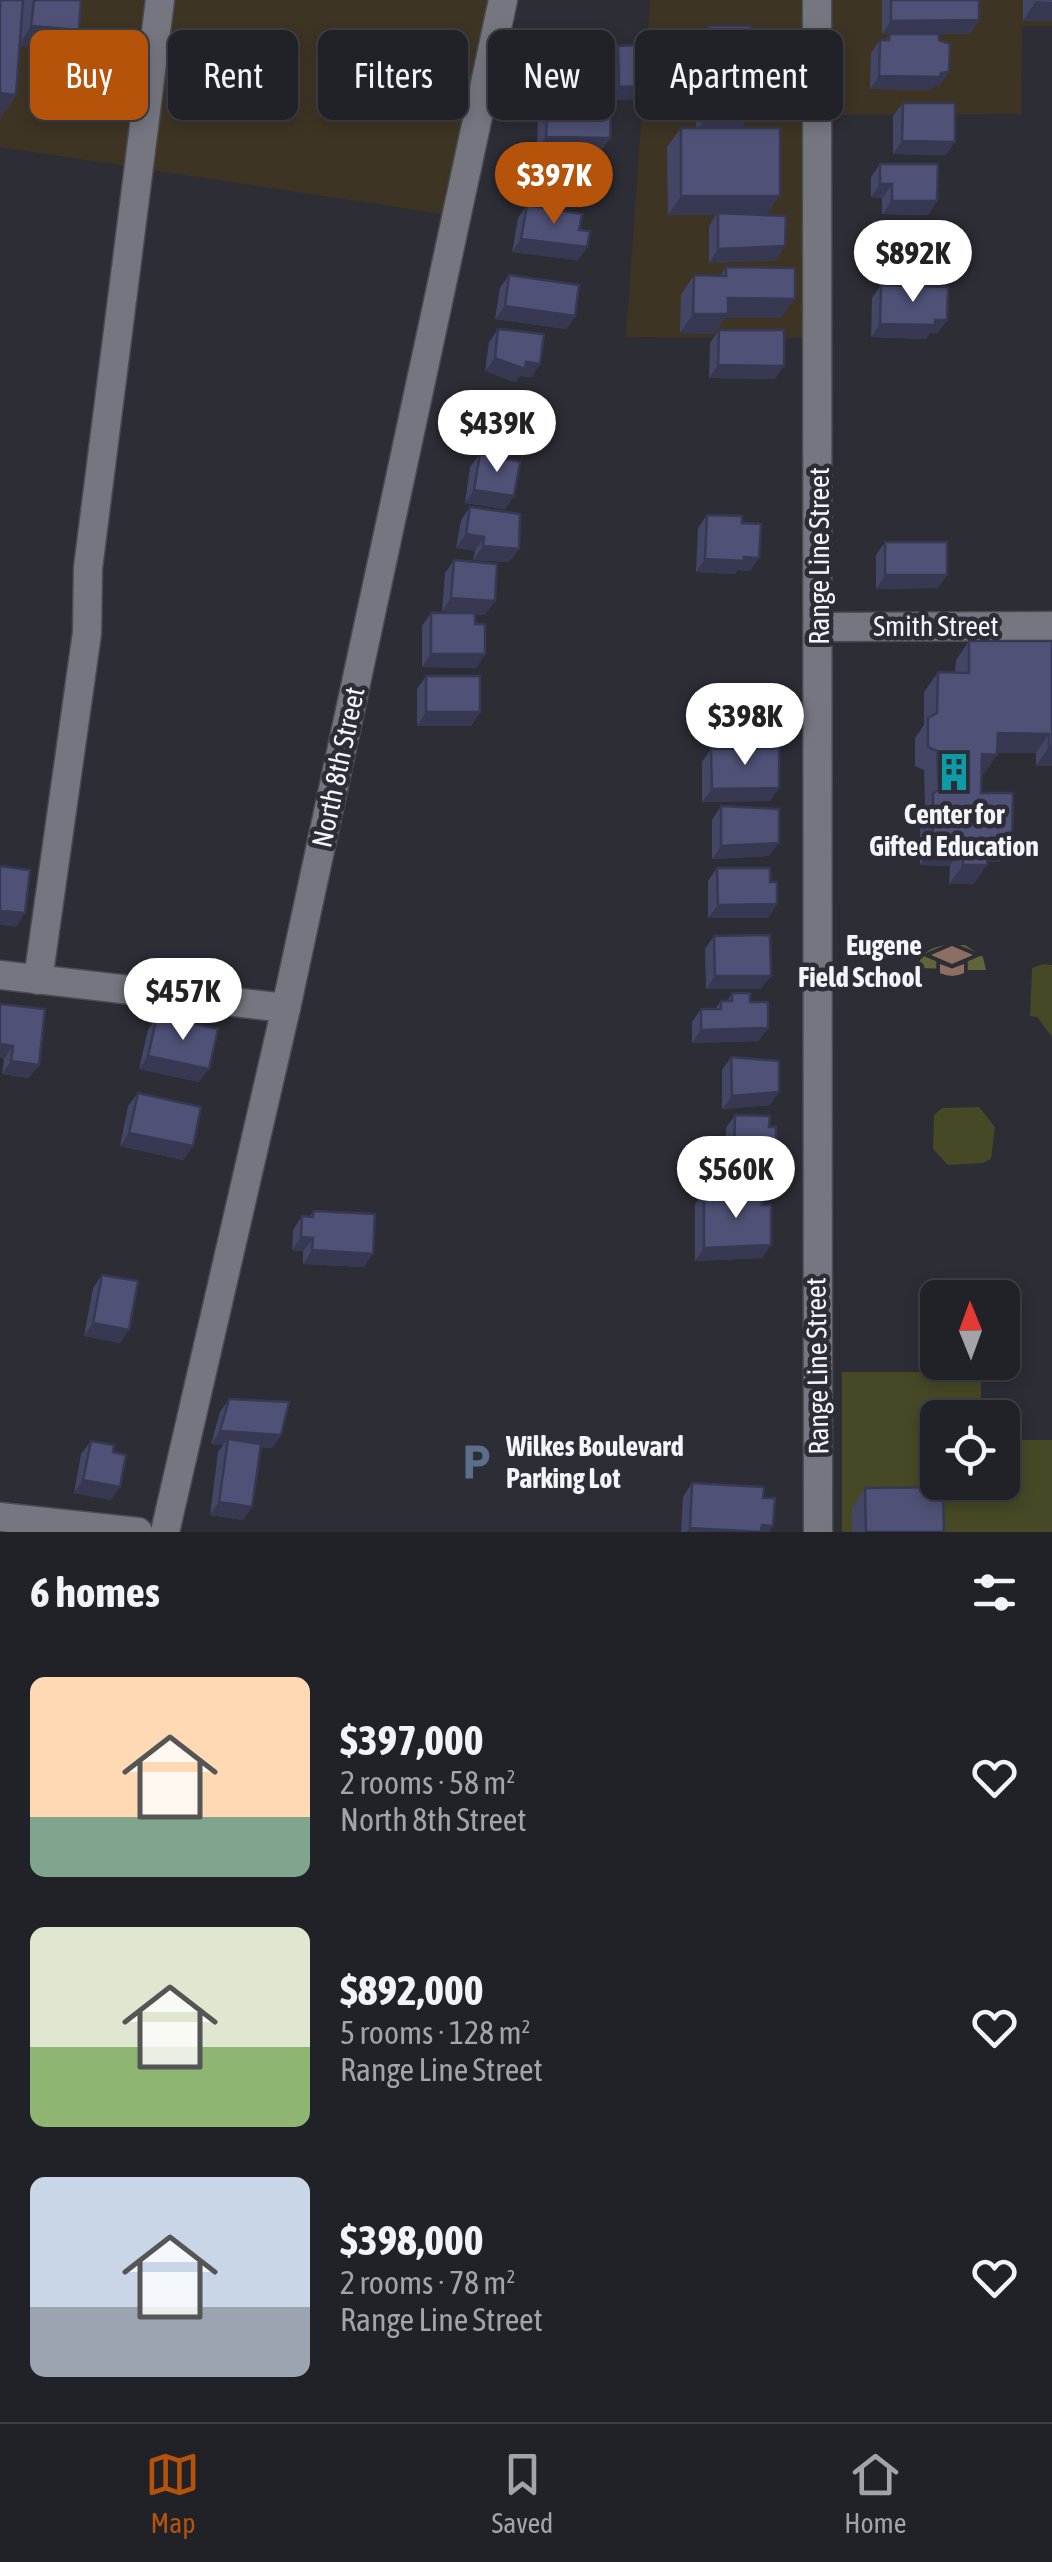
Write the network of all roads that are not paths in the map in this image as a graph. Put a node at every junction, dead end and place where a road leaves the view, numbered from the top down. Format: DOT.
graph roads {
  1 [pos="160,0"];
  2 [pos="503,0"];
  3 [pos="818,0"];
  4 [pos="820,626"];
  5 [pos="1052,626"];
  6 [pos="0,976"];
  7 [pos="38,980"];
  8 [pos="286,1008"];
  9 [pos="0,1517"];
  10 [pos="138,1532"];
  11 [pos="164,1532"];
  12 [pos="818,1532"];
  1 -- 7 [label="street"];
  2 -- 8 [label="street, North 8th Street"];
  3 -- 4 [label="street, Range Line Street"];
  4 -- 5 [label="street, Smith Street"];
  4 -- 12 [label="street, Range Line Street"];
  6 -- 7 [label="street"];
  7 -- 8 [label="street"];
  8 -- 11 [label="street, North 8th Street"];
  9 -- 10 [label="street"];
}
